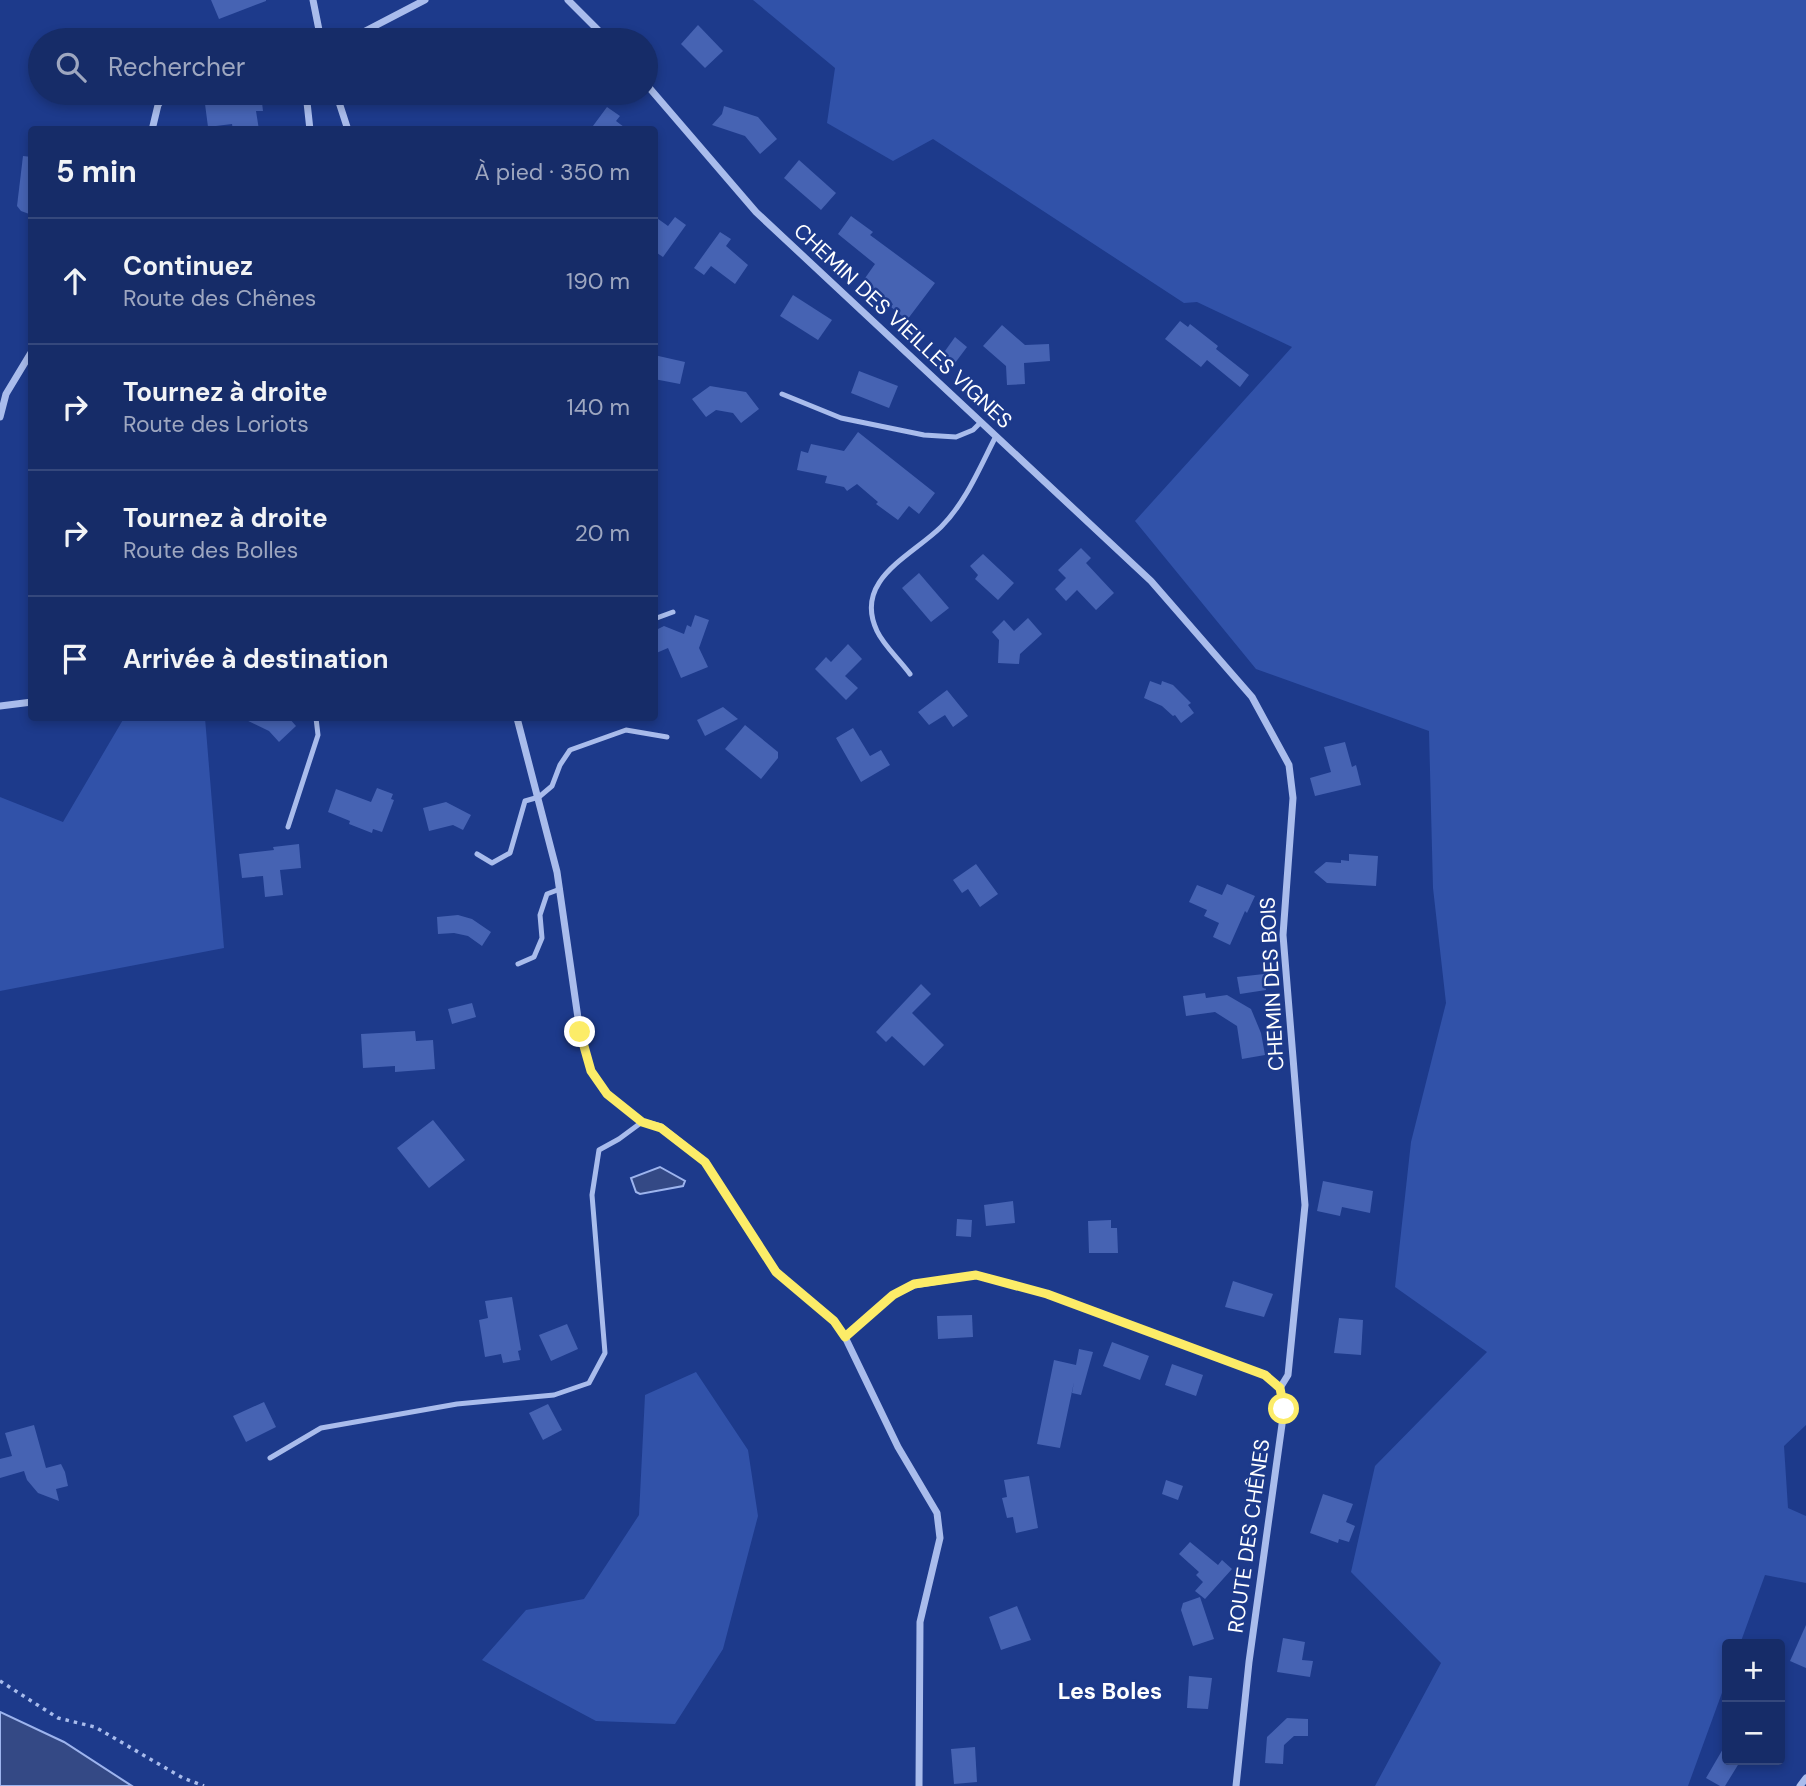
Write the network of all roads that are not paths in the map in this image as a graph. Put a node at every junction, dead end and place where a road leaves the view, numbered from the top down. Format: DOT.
graph roads {
  1 [pos="313,0"];
  2 [pos="425,0"];
  3 [pos="568,0"];
  4 [pos="319,28"];
  5 [pos="371,28"];
  6 [pos="595,28"];
  7 [pos="658,98"];
  8 [pos="158,105"];
  9 [pos="307,105"];
  10 [pos="340,105"];
  11 [pos="153,126"];
  12 [pos="310,126"];
  13 [pos="347,126"];
  14 [pos="28,358"];
  15 [pos="782,394"];
  16 [pos="0,416"];
  17 [pos="981,422"];
  18 [pos="996,436"];
  19 [pos="1151,581"];
  20 [pos="673,612"];
  21 [pos="658,618"];
  22 [pos="911,674"];
  23 [pos="28,702"];
  24 [pos="0,706"];
  25 [pos="316,721"];
  26 [pos="518,721"];
  27 [pos="667,737"];
  28 [pos="539,797"];
  29 [pos="288,827"];
  30 [pos="477,854"];
  31 [pos="560,889"];
  32 [pos="518,964"];
  33 [pos="642,1122"];
  34 [pos="845,1337"];
  35 [pos="1280,1388"];
  36 [pos="270,1458"];
  37 [pos="1806,1778"];
  38 [pos="919,1786"];
  39 [pos="1236,1786"];
  40 [pos="1800,1786"];
  1 -- 4 [label="street"];
  2 -- 5 [label="street"];
  3 -- 6 [label="street"];
  7 -- 17 [label="street, CHEMIN DES VIEILLES VIGNES"];
  8 -- 11 [label="street"];
  9 -- 12 [label="street"];
  10 -- 13 [label="street"];
  14 -- 16 [label="street"];
  15 -- 17 [label="lane"];
  17 -- 18 [label="street, CHEMIN DES VIEILLES VIGNES"];
  18 -- 19 [label="street, CHEMIN DES VIEILLES VIGNES"];
  18 -- 22 [label="lane"];
  19 -- 35 [label="street, CHEMIN DES BOIS"];
  20 -- 21 [label="lane"];
  23 -- 24 [label="street"];
  25 -- 29 [label="lane"];
  26 -- 28 [label="street"];
  27 -- 28 [label="lane"];
  28 -- 30 [label="lane"];
  28 -- 31 [label="street"];
  31 -- 32 [label="lane"];
  31 -- 33 [label="street"];
  33 -- 34 [label="street"];
  33 -- 36 [label="lane"];
  34 -- 35 [label="street"];
  34 -- 38 [label="street"];
  35 -- 39 [label="street, ROUTE DES CHÊNES"];
  37 -- 40 [label="street"];
}
